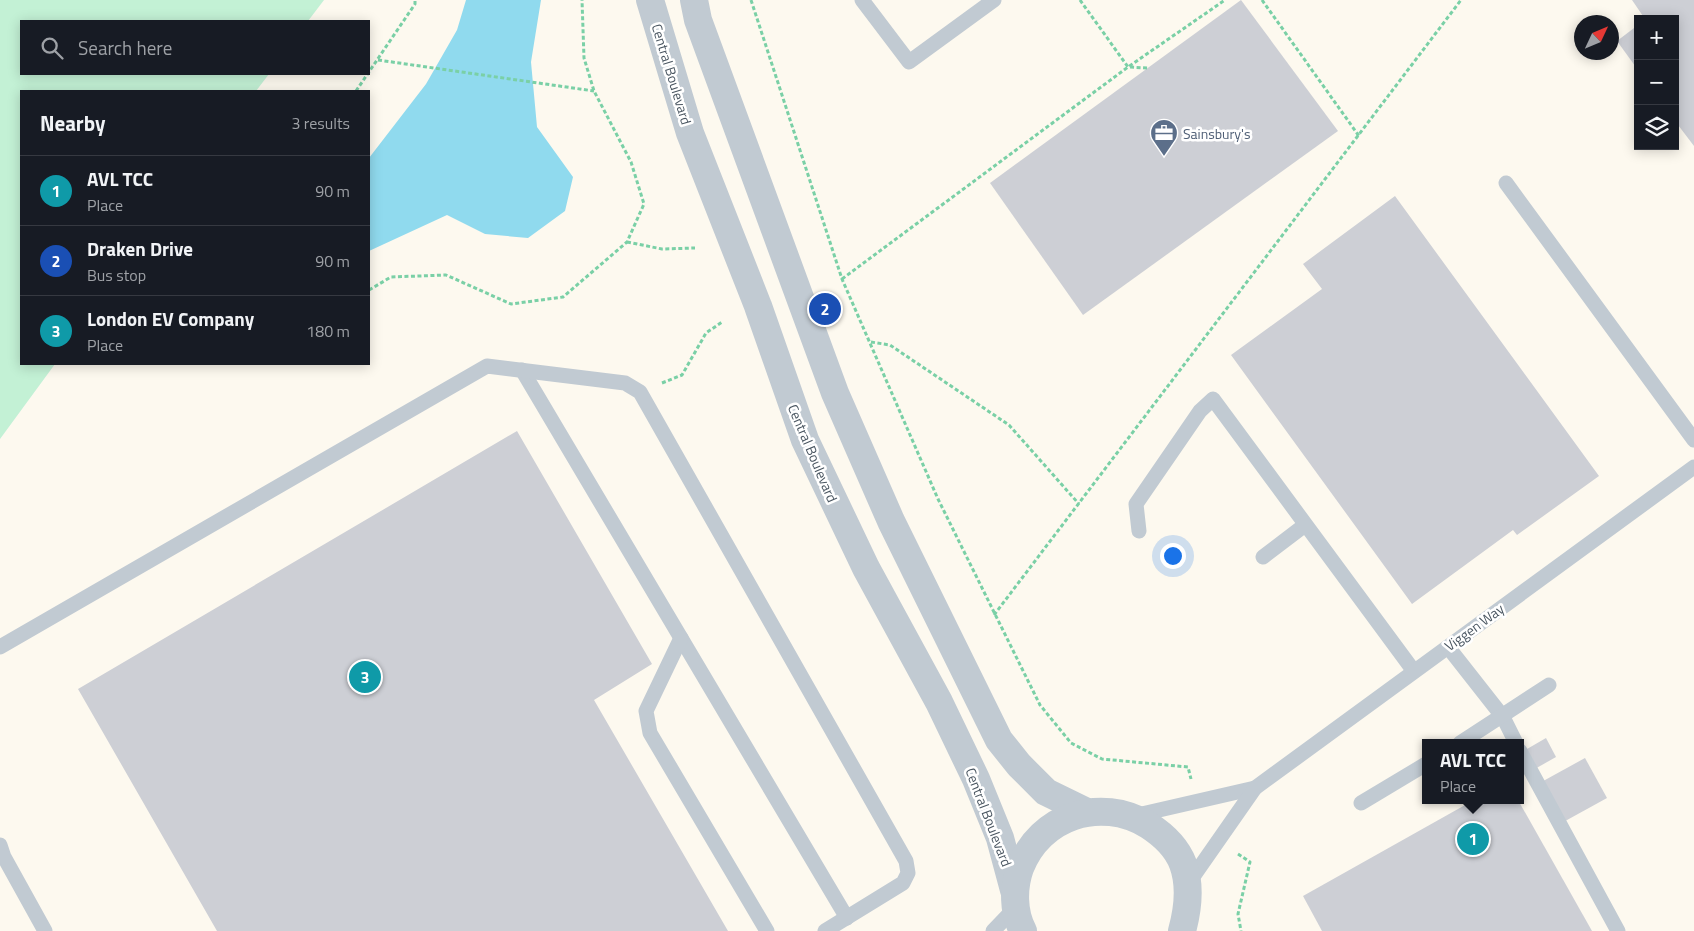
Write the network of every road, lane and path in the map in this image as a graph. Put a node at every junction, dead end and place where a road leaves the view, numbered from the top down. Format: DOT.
graph roads {
  1 [pos="415,0"];
  2 [pos="582,0"];
  3 [pos="650,0"];
  4 [pos="694,0"];
  5 [pos="751,0"];
  6 [pos="862,0"];
  7 [pos="994,0"];
  8 [pos="1080,0"];
  9 [pos="1225,0"];
  10 [pos="1262,0"];
  11 [pos="1461,0"];
  12 [pos="378,60"];
  13 [pos="1128,66"];
  14 [pos="1148,68"];
  15 [pos="370,71"];
  16 [pos="367,75"];
  17 [pos="357,90"];
  18 [pos="594,91"];
  19 [pos="1359,136"];
  20 [pos="1506,183"];
  21 [pos="627,242"];
  22 [pos="694,248"];
  23 [pos="842,279"];
  24 [pos="370,289"];
  25 [pos="722,322"];
  26 [pos="871,342"];
  27 [pos="522,370"];
  28 [pos="640,392"];
  29 [pos="1694,440"];
  30 [pos="1694,468"];
  31 [pos="1079,504"];
  32 [pos="1305,525"];
  33 [pos="1138,531"];
  34 [pos="1263,557"];
  35 [pos="994,615"];
  36 [pos="681,638"];
  37 [pos="0,647"];
  38 [pos="1448,647"];
  39 [pos="1413,670"];
  40 [pos="1549,685"];
  41 [pos="1503,717"];
  42 [pos="1467,739"];
  43 [pos="1514,739"];
  44 [pos="1524,758"];
  45 [pos="1422,766"];
  46 [pos="1254,788"];
  47 [pos="1196,800"];
  48 [pos="1361,803"];
  49 [pos="1087,812"];
  50 [pos="1133,816"];
  51 [pos="1218,839"];
  52 [pos="0,845"];
  53 [pos="1018,909"];
  54 [pos="1187,914"];
  55 [pos="847,918"];
  56 [pos="45,931"];
  57 [pos="767,931"];
  58 [pos="825,931"];
  59 [pos="993,931"];
  60 [pos="1241,931"];
  61 [pos="1618,931"];
  1 -- 12 [label="path"];
  2 -- 18 [label="path"];
  3 -- 53 [label="street, Central Boulevard"];
  4 -- 49 [label="street"];
  5 -- 23 [label="path"];
  6 -- 7 [label="lane"];
  8 -- 13 [label="path"];
  9 -- 13 [label="path"];
  10 -- 19 [label="path"];
  11 -- 19 [label="path"];
  12 -- 15 [label="path"];
  12 -- 18 [label="path"];
  13 -- 14 [label="path"];
  13 -- 23 [label="path"];
  16 -- 17 [label="path"];
  18 -- 21 [label="path"];
  19 -- 31 [label="path"];
  20 -- 29 [label="lane"];
  21 -- 22 [label="path"];
  21 -- 24 [label="path"];
  23 -- 26 [label="path"];
  25 -- 28 [label="path"];
  26 -- 31 [label="path"];
  26 -- 35 [label="path"];
  27 -- 28 [label="lane"];
  27 -- 36 [label="lane"];
  27 -- 37 [label="lane"];
  28 -- 55 [label="lane"];
  30 -- 38 [label="lane, Viggen Way"];
  31 -- 35 [label="path"];
  32 -- 33 [label="lane"];
  32 -- 34 [label="lane"];
  32 -- 39 [label="lane"];
  35 -- 47 [label="path"];
  36 -- 55 [label="lane"];
  36 -- 57 [label="lane"];
  38 -- 39 [label="lane, Viggen Way"];
  38 -- 41 [label="lane"];
  39 -- 46 [label="lane, Viggen Way"];
  40 -- 41 [label="lane"];
  41 -- 42 [label="lane"];
  41 -- 43 [label="lane"];
  44 -- 61 [label="lane"];
  45 -- 48 [label="lane"];
  46 -- 47 [label="lane, Viggen Way"];
  46 -- 51 [label="lane, Viggen Way"];
  47 -- 50 [label="lane, Viggen Way"];
  49 -- 50 [label="street"];
  49 -- 53 [label="street"];
  50 -- 54 [label="street"];
  51 -- 54 [label="lane, Viggen Way"];
  51 -- 60 [label="path"];
  52 -- 56 [label="lane"];
  53 -- 59 [label="lane"];
  55 -- 58 [label="lane"];
}
